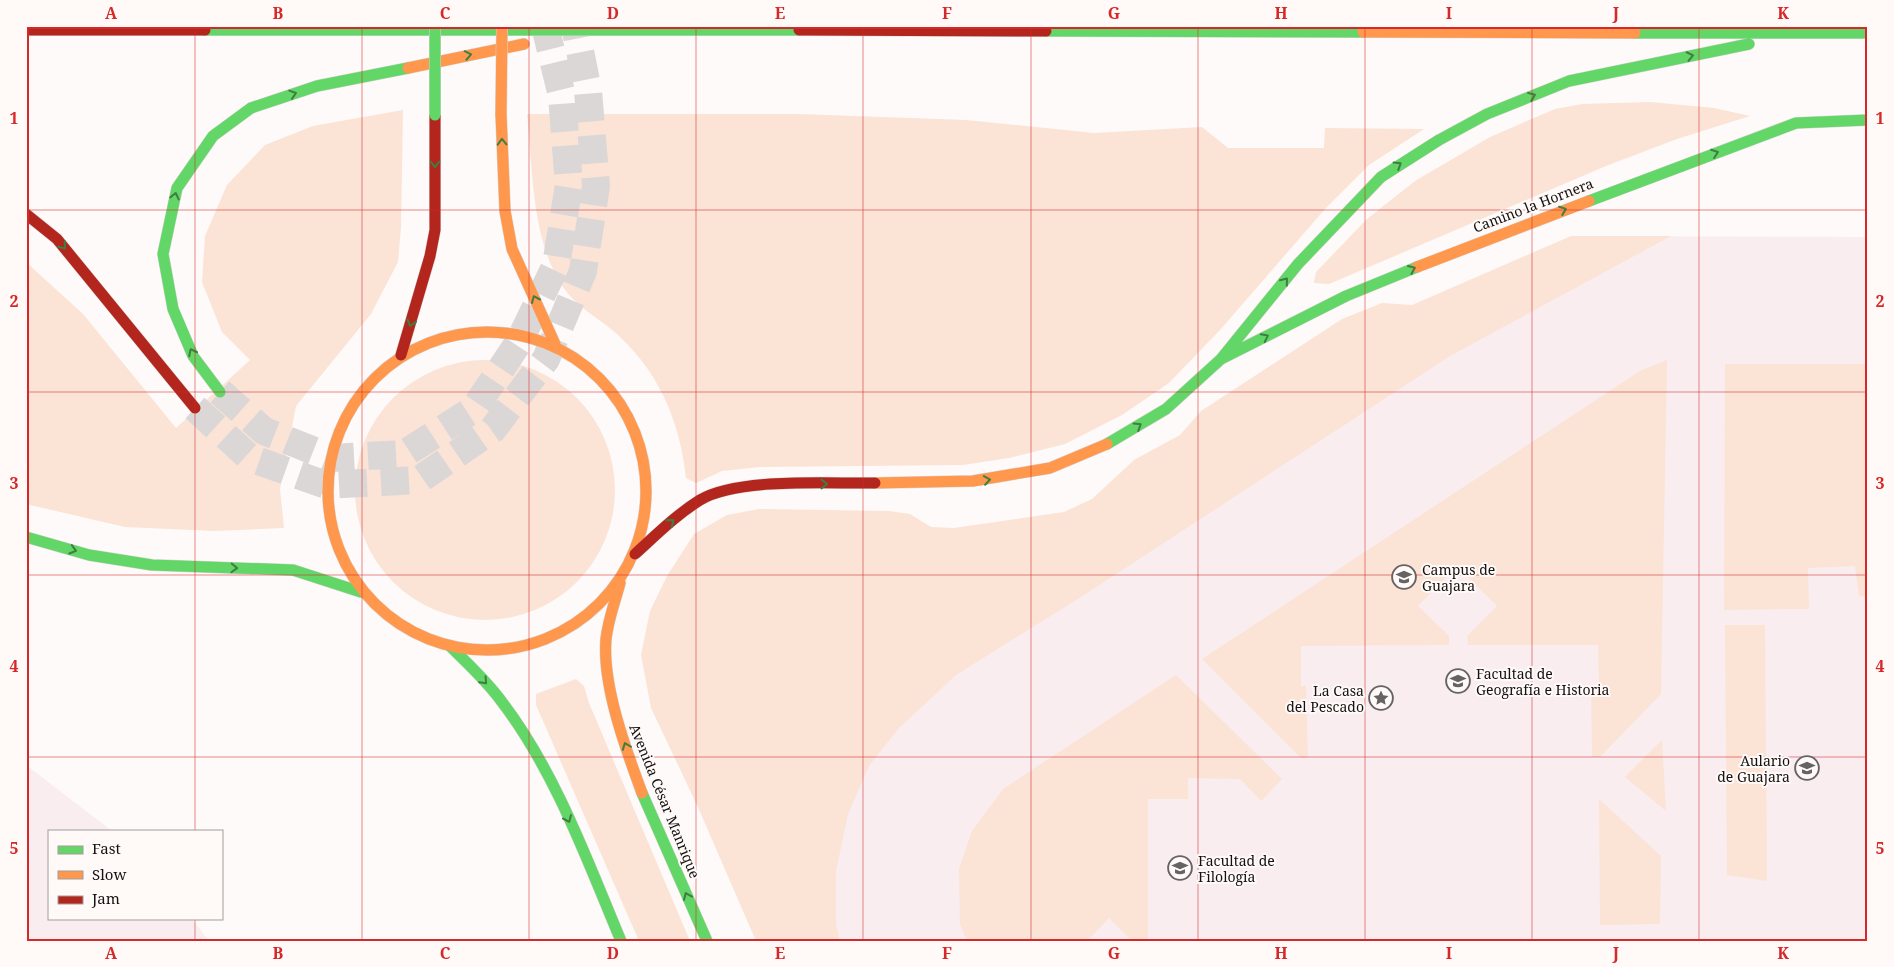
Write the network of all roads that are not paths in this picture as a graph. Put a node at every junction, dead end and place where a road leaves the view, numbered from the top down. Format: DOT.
graph roads {
  1 [pos="435,26"];
  2 [pos="502,26"];
  3 [pos="601,28"];
  4 [pos="26,30"];
  5 [pos="1806,33"];
  6 [pos="1868,33"];
  7 [pos="1868,120"];
  8 [pos="26,214"];
  9 [pos="554,344"];
  10 [pos="401,355"];
  11 [pos="1221,359"];
  12 [pos="220,392"];
  13 [pos="195,408"];
  14 [pos="26,537"];
  15 [pos="635,554"];
  16 [pos="620,581"];
  17 [pos="361,592"];
  18 [pos="450,646"];
  19 [pos="621,941"];
  20 [pos="707,941"];
  1 -- 10 [label="main road, one-way, bridge"];
  9 -- 2 [label="main road, one-way, bridge"];
  3 -- 4 [label="main road"];
  3 -- 5 [label="main road"];
  12 -- 3 [label="main road, one-way"];
  5 -- 6 [label="main road"];
  11 -- 5 [label="main road, one-way"];
  11 -- 7 [label="main road, Camino la Hornera, one-way"];
  8 -- 13 [label="main road, one-way"];
  9 -- 10 [label="main road"];
  9 -- 15 [label="main road"];
  10 -- 17 [label="main road"];
  15 -- 11 [label="main road, one-way"];
  14 -- 17 [label="main road, one-way"];
  15 -- 16 [label="main road"];
  16 -- 18 [label="main road"];
  20 -- 16 [label="main road, Avenida César Manrique, one-way"];
  17 -- 18 [label="main road"];
  18 -- 19 [label="main road, one-way"];
}
